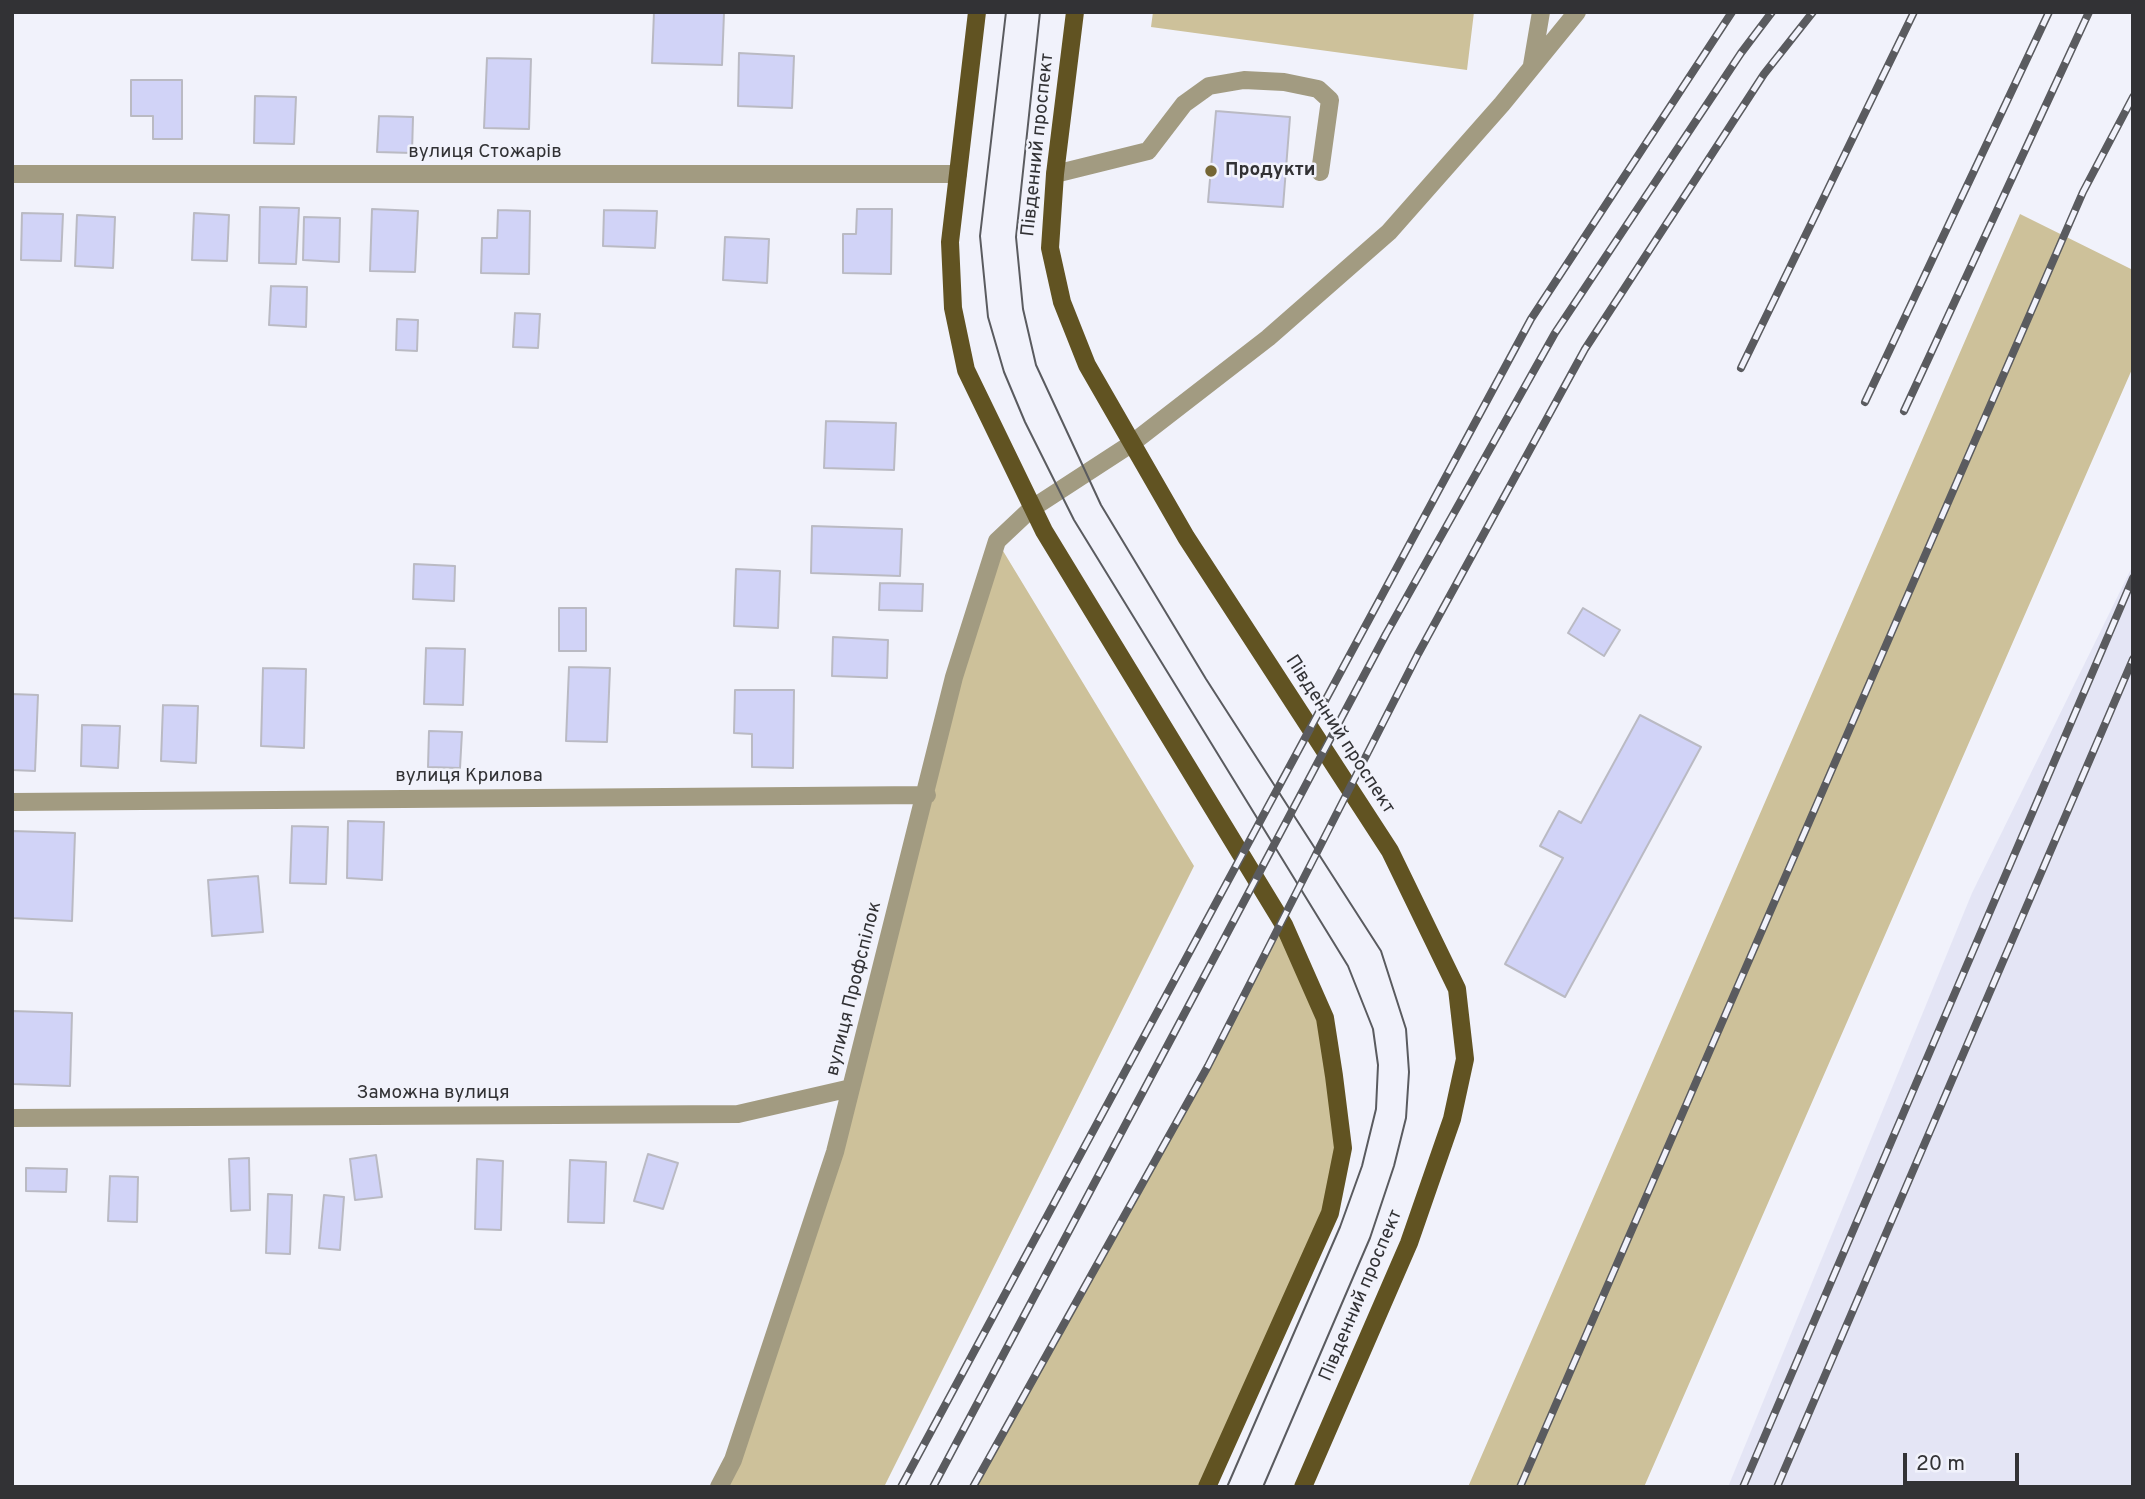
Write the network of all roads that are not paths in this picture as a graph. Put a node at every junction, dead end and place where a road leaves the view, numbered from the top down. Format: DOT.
graph roads {
  1 [pos="977,12"];
  2 [pos="1075,12"];
  3 [pos="1541,12"];
  4 [pos="1577,12"];
  5 [pos="1532,68"];
  6 [pos="1320,172"];
  7 [pos="12,174"];
  8 [pos="958,174"];
  9 [pos="1055,174"];
  10 [pos="1131,444"];
  11 [pos="1031,509"];
  12 [pos="927,795"];
  13 [pos="12,802"];
  14 [pos="852,1088"];
  15 [pos="12,1118"];
  16 [pos="719,1487"];
  17 [pos="1207,1487"];
  18 [pos="1303,1487"];
  1 -- 8 [label="main road"];
  2 -- 9 [label="main road, Південний проспект"];
  3 -- 5 [label="street"];
  4 -- 5 [label="street, вулиця Профспілок"];
  5 -- 10 [label="street, вулиця Профспілок"];
  6 -- 9 [label="street"];
  7 -- 8 [label="street, вулиця Стожарів"];
  8 -- 11 [label="main road"];
  9 -- 10 [label="main road, Південний проспект"];
  10 -- 11 [label="street, вулиця Профспілок"];
  10 -- 18 [label="main road, Південний проспект"];
  11 -- 12 [label="street, вулиця Профспілок"];
  11 -- 17 [label="main road"];
  12 -- 13 [label="street, вулиця Крилова"];
  12 -- 14 [label="street, вулиця Профспілок"];
  14 -- 15 [label="street, Заможна вулиця"];
  14 -- 16 [label="street, вулиця Профспілок"];
}
